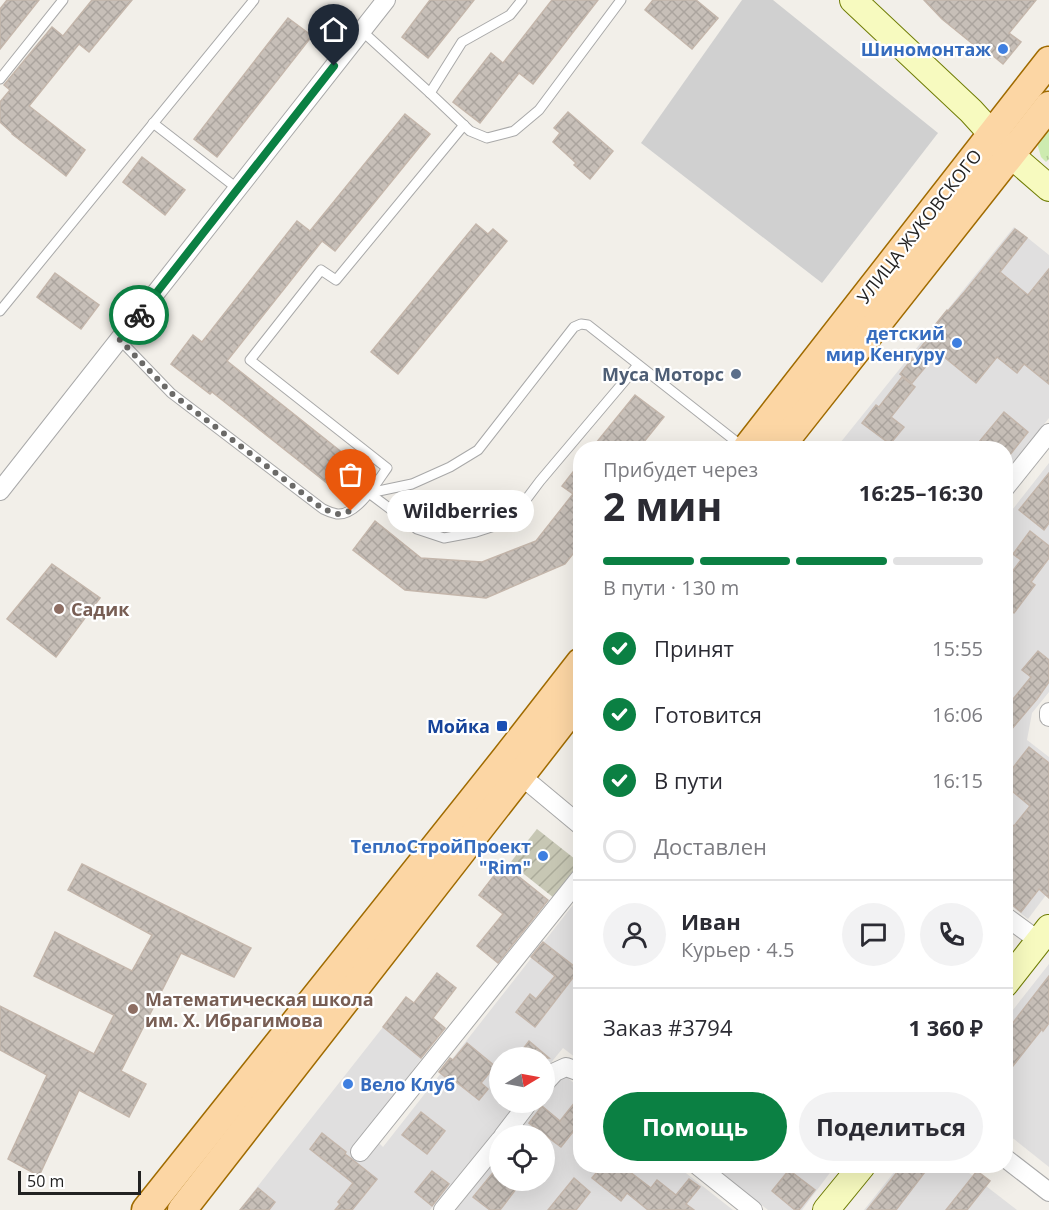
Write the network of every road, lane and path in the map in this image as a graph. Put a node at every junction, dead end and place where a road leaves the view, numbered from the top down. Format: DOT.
graph roads {
  1 [pos="63,0"];
  2 [pos="254,0"];
  3 [pos="386,0"];
  4 [pos="522,0"];
  5 [pos="621,0"];
  6 [pos="853,0"];
  7 [pos="362,31"];
  8 [pos="1049,61"];
  9 [pos="0,79"];
  10 [pos="430,93"];
  11 [pos="1049,106"];
  12 [pos="153,123"];
  13 [pos="464,125"];
  14 [pos="992,133"];
  15 [pos="1011,155"];
  16 [pos="1049,188"];
  17 [pos="238,189"];
  18 [pos="0,311"];
  19 [pos="119,339"];
  20 [pos="638,365"];
  21 [pos="1049,433"];
  22 [pos="574,441"];
  23 [pos="737,441"];
  24 [pos="751,441"];
  25 [pos="785,441"];
  26 [pos="573,442"];
  27 [pos="1013,478"];
  28 [pos="0,491"];
  29 [pos="369,493"];
  30 [pos="573,672"];
  31 [pos="573,708"];
  32 [pos="1049,712"];
  33 [pos="1049,717"];
  34 [pos="520,775"];
  35 [pos="573,819"];
  36 [pos="573,887"];
  37 [pos="1013,920"];
  38 [pos="1044,934"];
  39 [pos="1013,974"];
  40 [pos="573,1069"];
  41 [pos="555,1072"];
  42 [pos="521,1113"];
  43 [pos="511,1125"];
  44 [pos="360,1152"];
  45 [pos="489,1154"];
  46 [pos="1013,1164"];
  47 [pos="707,1173"];
  48 [pos="856,1173"];
  49 [pos="1049,1192"];
  50 [pos="146,1210"];
  51 [pos="182,1210"];
  52 [pos="443,1210"];
  53 [pos="753,1210"];
  54 [pos="826,1210"];
  1 -- 9 [label="lane"];
  2 -- 12 [label="lane"];
  3 -- 7 [label="street"];
  4 -- 10 [label="lane"];
  5 -- 13 [label="lane"];
  6 -- 14 [label="street"];
  7 -- 10 [label="lane"];
  7 -- 17 [label="street"];
  8 -- 14 [label="main road, УЛИЦА ЖУКОВСКОГО"];
  10 -- 13 [label="lane"];
  11 -- 15 [label="main road"];
  12 -- 17 [label="lane"];
  12 -- 18 [label="lane"];
  13 -- 29 [label="lane"];
  14 -- 15 [label="street"];
  14 -- 24 [label="main road, УЛИЦА ЖУКОВСКОГО"];
  15 -- 16 [label="street"];
  15 -- 25 [label="main road"];
  17 -- 19 [label="street"];
  19 -- 28 [label="street"];
  19 -- 29 [label="lane"];
  20 -- 22 [label="lane"];
  20 -- 23 [label="lane"];
  20 -- 29 [label="lane"];
  21 -- 27 [label="street"];
  26 -- 29 [label="lane"];
  30 -- 50 [label="main road"];
  31 -- 34 [label="main road"];
  32 -- 33 [label="street"];
  34 -- 35 [label="street"];
  34 -- 51 [label="main road"];
  36 -- 44 [label="street"];
  37 -- 38 [label="street"];
  38 -- 39 [label="street"];
  40 -- 41 [label="street"];
  42 -- 43 [label="street"];
  45 -- 52 [label="street"];
  46 -- 49 [label="street"];
  47 -- 53 [label="street"];
  48 -- 54 [label="street"];
}
